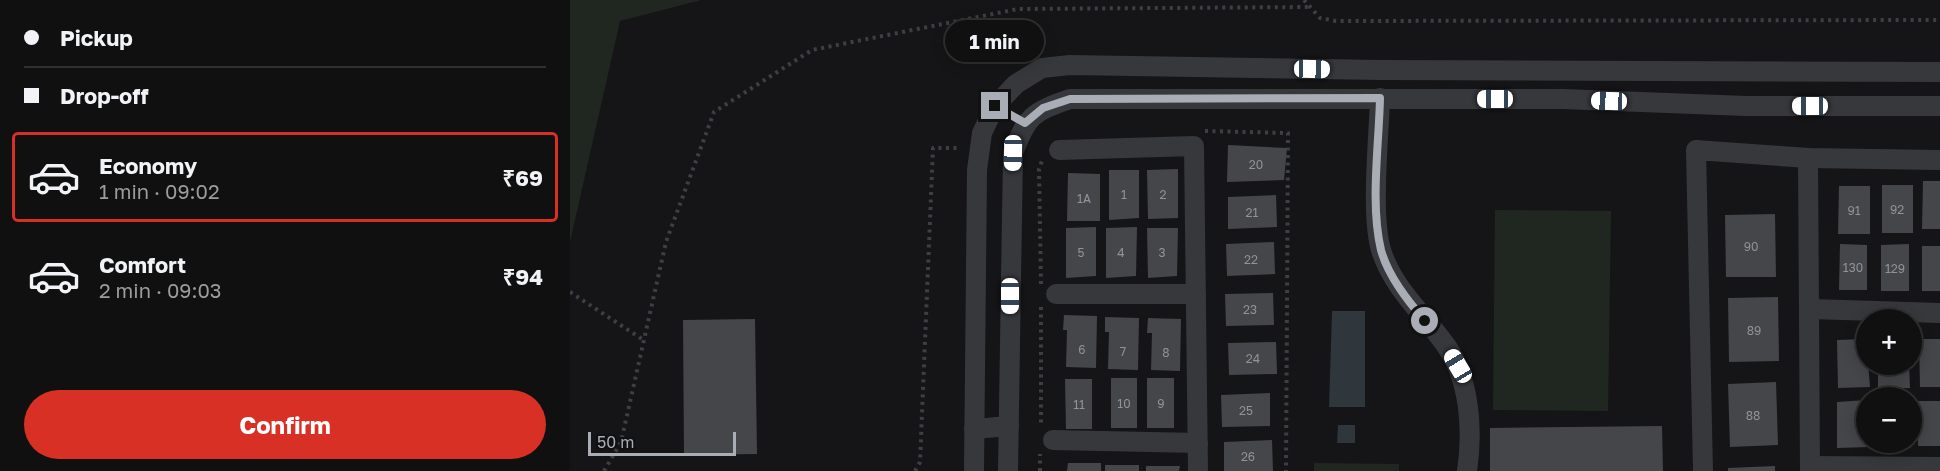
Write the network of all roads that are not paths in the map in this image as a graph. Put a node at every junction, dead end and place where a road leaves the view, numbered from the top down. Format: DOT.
graph roads {
  1 [pos="1196,67"];
  2 [pos="1940,72"];
  3 [pos="1195,98"];
  4 [pos="1380,98"];
  5 [pos="995,106"];
  6 [pos="1940,106"];
  7 [pos="1025,123"];
  8 [pos="1052,151"];
  9 [pos="1808,159"];
  10 [pos="1940,160"];
  11 [pos="1196,294"];
  12 [pos="1046,296"];
  13 [pos="1811,309"];
  14 [pos="1940,313"];
  15 [pos="1009,426"];
  16 [pos="974,429"];
  17 [pos="1045,439"];
  18 [pos="1198,443"];
  19 [pos="1940,467"];
  20 [pos="1810,469"];
  21 [pos="974,471"];
  22 [pos="1008,471"];
  23 [pos="1198,471"];
  24 [pos="1467,471"];
  25 [pos="1702,471"];
  1 -- 2 [label="street"];
  1 -- 3 [label="street"];
  1 -- 5 [label="street"];
  3 -- 4 [label="street"];
  3 -- 7 [label="street"];
  4 -- 6 [label="street"];
  4 -- 24 [label="street"];
  5 -- 7 [label="street"];
  5 -- 16 [label="street"];
  7 -- 15 [label="street"];
  8 -- 11 [label="street"];
  9 -- 10 [label="street"];
  9 -- 13 [label="street"];
  9 -- 25 [label="street"];
  11 -- 12 [label="street"];
  11 -- 18 [label="street"];
  13 -- 14 [label="street"];
  13 -- 20 [label="street"];
  15 -- 16 [label="street"];
  15 -- 22 [label="street"];
  16 -- 21 [label="street"];
  17 -- 18 [label="street"];
  18 -- 23 [label="street"];
  19 -- 20 [label="street"];
}
